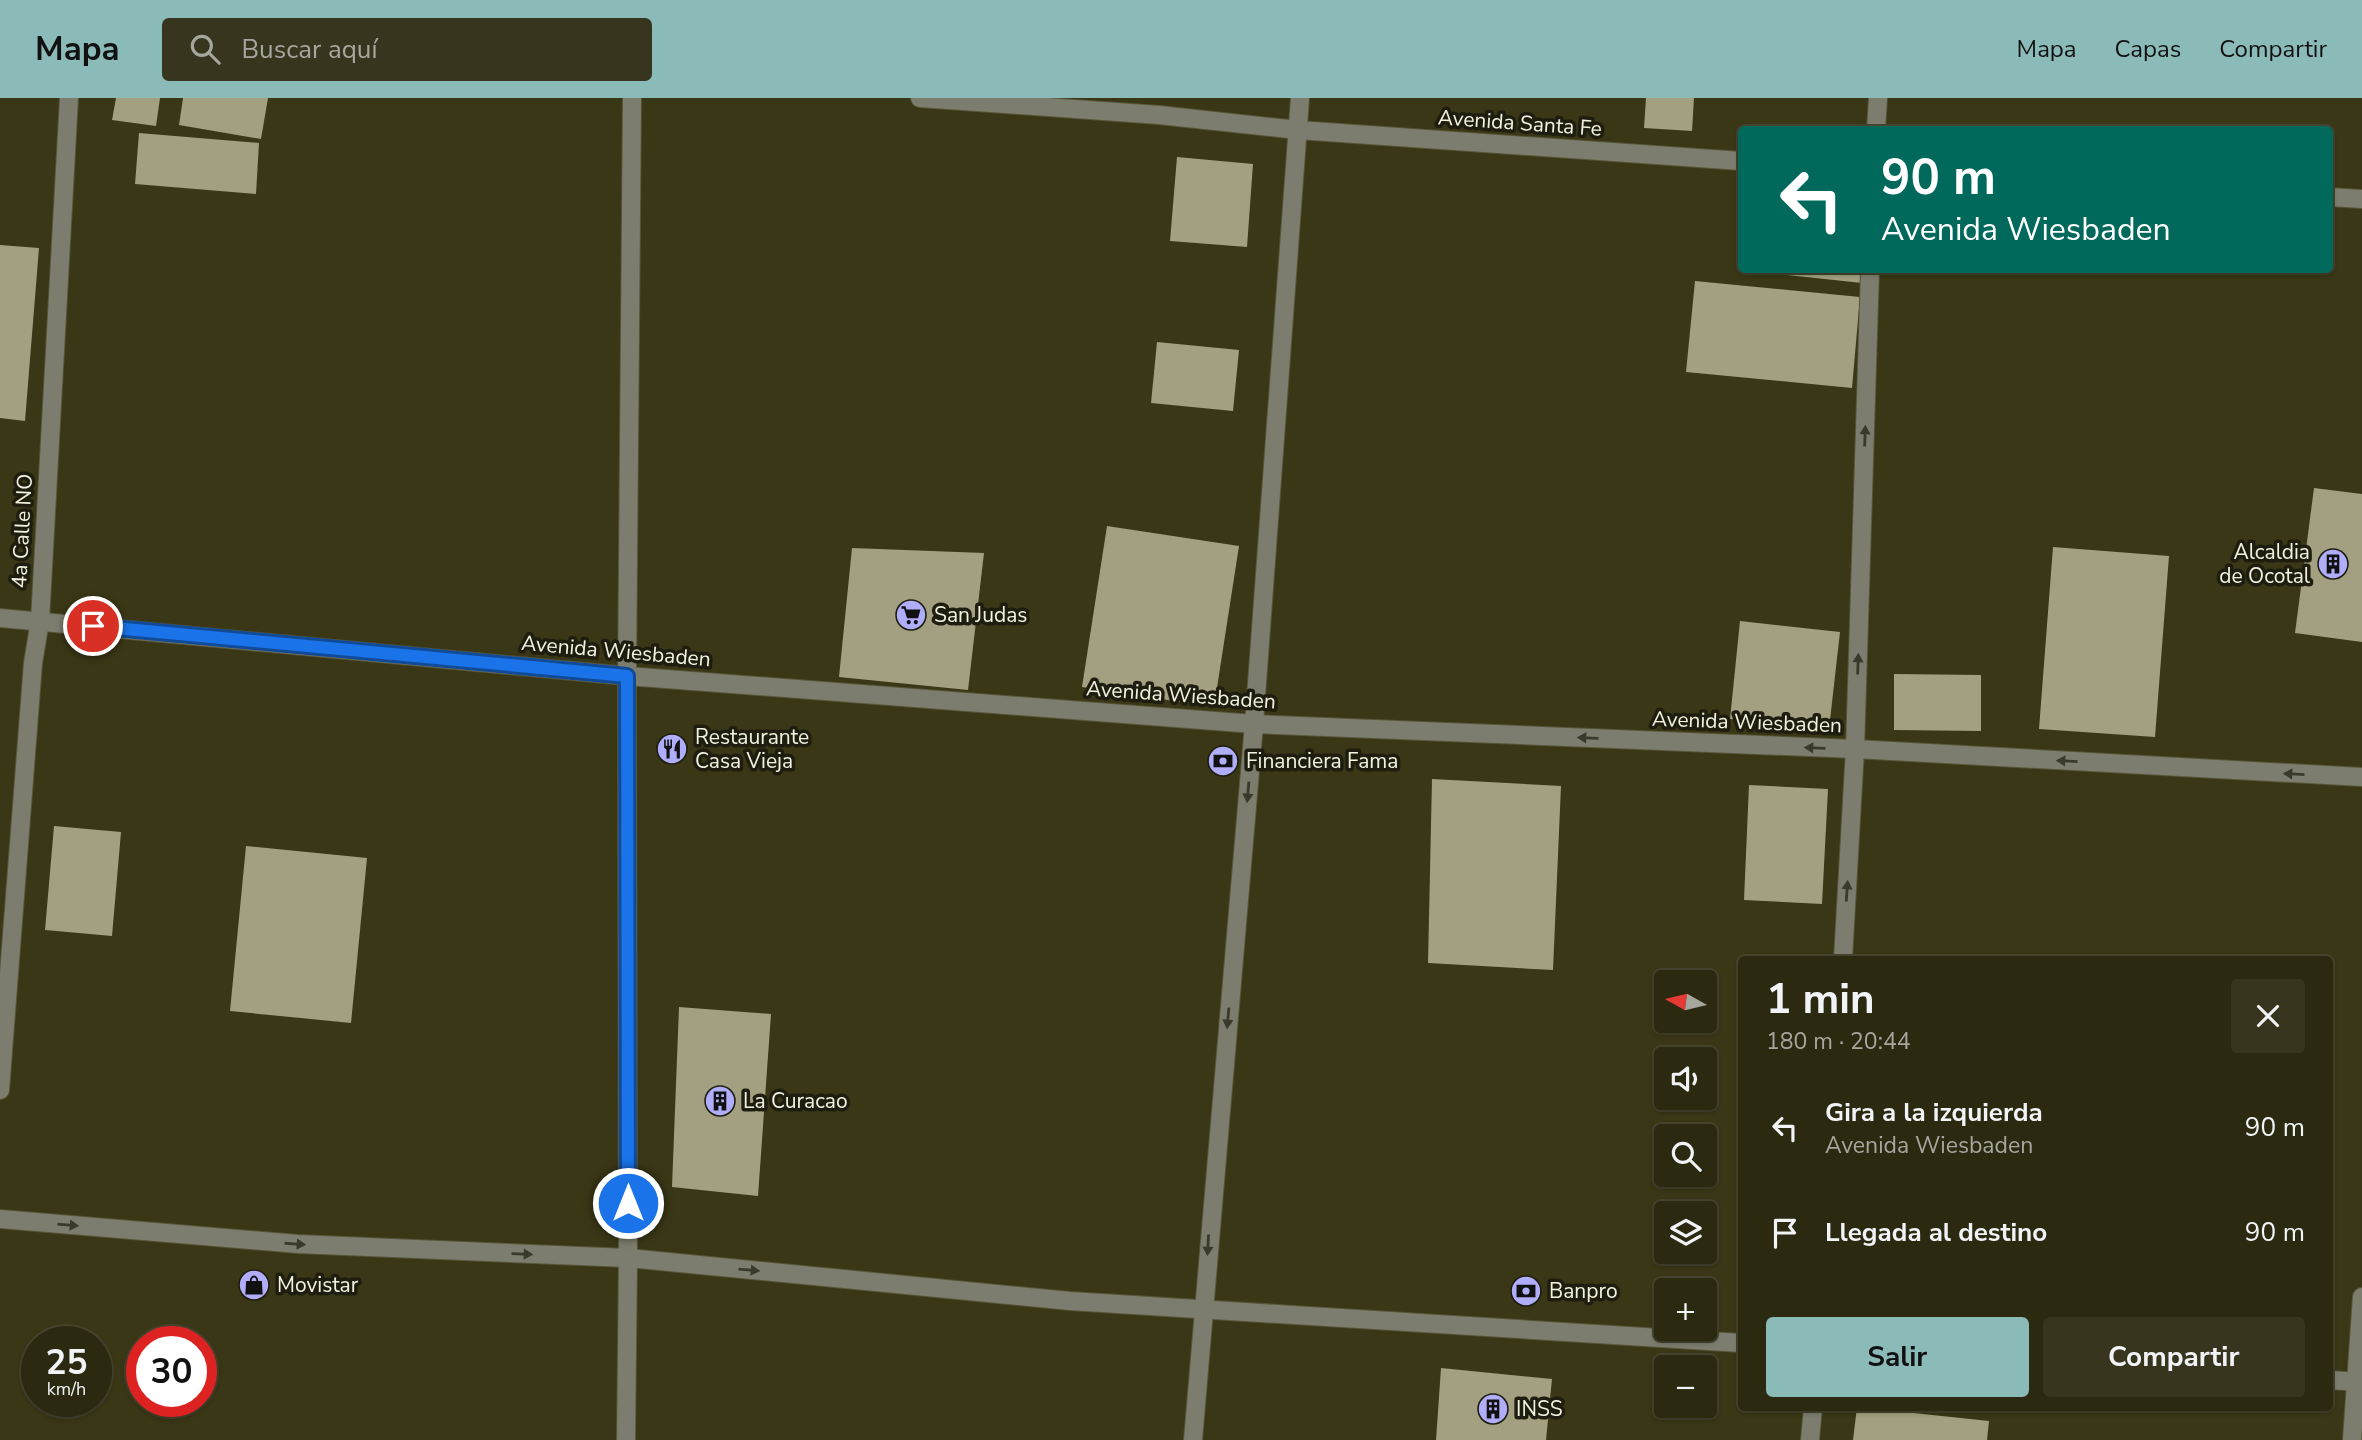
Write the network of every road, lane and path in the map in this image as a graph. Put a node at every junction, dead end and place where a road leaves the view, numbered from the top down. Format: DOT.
graph roads {
  1 [pos="69,98"];
  2 [pos="632,98"];
  3 [pos="920,98"];
  4 [pos="1300,98"];
  5 [pos="1878,98"];
  6 [pos="1876,126"];
  7 [pos="1298,130"];
  8 [pos="1738,162"];
  9 [pos="2333,197"];
  10 [pos="2362,199"];
  11 [pos="1870,273"];
  12 [pos="0,618"];
  13 [pos="40,621"];
  14 [pos="627,676"];
  15 [pos="1254,724"];
  16 [pos="1856,750"];
  17 [pos="2362,777"];
  18 [pos="1843,956"];
  19 [pos="0,1090"];
  20 [pos="0,1219"];
  21 [pos="628,1258"];
  22 [pos="2362,1297"];
  23 [pos="1205,1310"];
  24 [pos="1738,1343"];
  25 [pos="2333,1380"];
  26 [pos="2359,1382"];
  27 [pos="1813,1411"];
  28 [pos="626,1440"];
  29 [pos="1193,1440"];
  30 [pos="1810,1440"];
  31 [pos="2352,1440"];
  1 -- 13 [label="street, 4a Calle NO"];
  2 -- 14 [label="street"];
  3 -- 7 [label="street, Avenida Santa Fe"];
  4 -- 7 [label="street"];
  5 -- 6 [label="street"];
  7 -- 8 [label="street, Avenida Santa Fe"];
  7 -- 15 [label="street"];
  9 -- 10 [label="street"];
  16 -- 11 [label="street, one-way"];
  12 -- 13 [label="street, Avenida Wiesbaden"];
  13 -- 14 [label="street, Avenida Wiesbaden"];
  13 -- 19 [label="street, 4a Calle NO"];
  14 -- 15 [label="street, Avenida Wiesbaden"];
  14 -- 21 [label="street"];
  16 -- 15 [label="street, Avenida Wiesbaden, one-way"];
  15 -- 23 [label="street, one-way"];
  17 -- 16 [label="street, Avenida Wiesbaden, one-way"];
  18 -- 16 [label="street, one-way"];
  20 -- 21 [label="street, one-way"];
  21 -- 23 [label="street, one-way"];
  21 -- 28 [label="street"];
  22 -- 26 [label="street"];
  23 -- 24 [label="street"];
  23 -- 29 [label="street"];
  25 -- 26 [label="street"];
  26 -- 31 [label="street"];
  27 -- 30 [label="street"];
}
